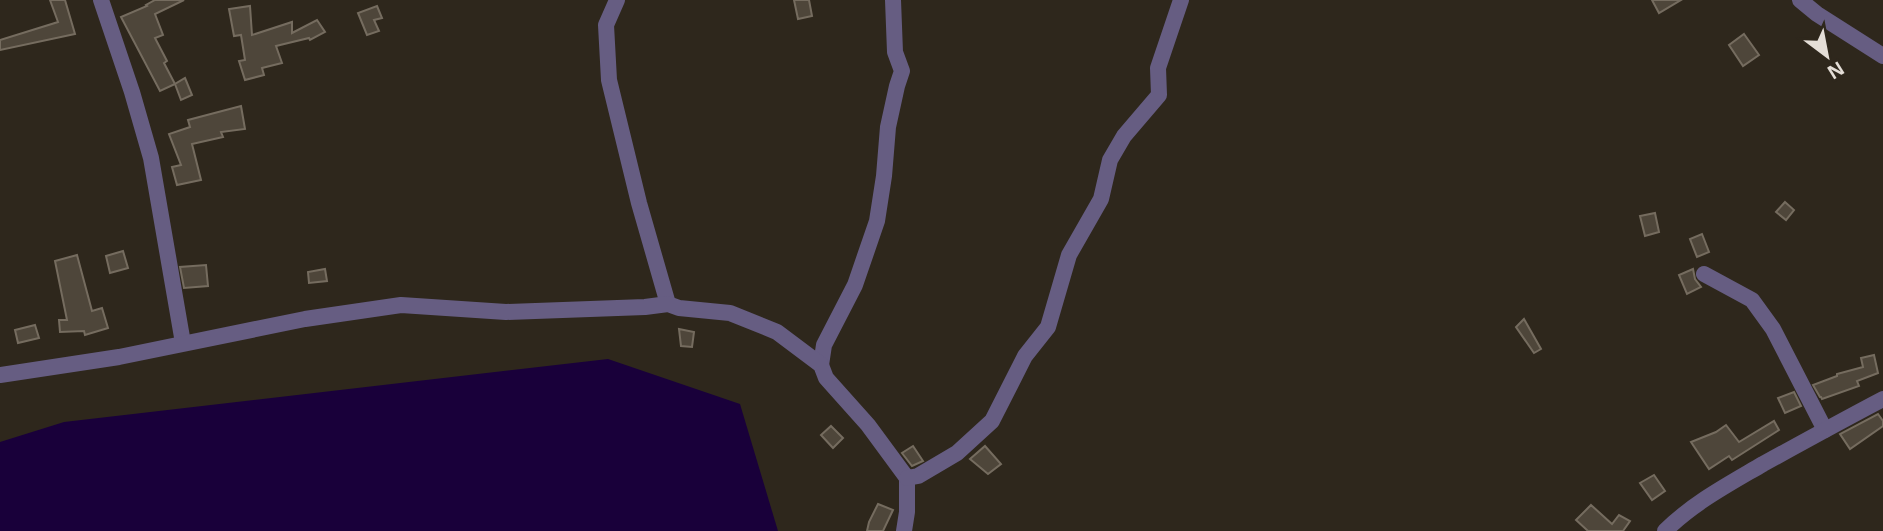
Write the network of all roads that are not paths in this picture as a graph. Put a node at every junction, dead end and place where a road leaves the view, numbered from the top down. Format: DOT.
graph roads {
  1 [pos="101,0"];
  2 [pos="617,0"];
  3 [pos="893,0"];
  4 [pos="1181,0"];
  5 [pos="1800,0"];
  6 [pos="1883,56"];
  7 [pos="1704,274"];
  8 [pos="668,304"];
  9 [pos="183,343"];
  10 [pos="821,365"];
  11 [pos="0,375"];
  12 [pos="1883,400"];
  13 [pos="1825,430"];
  14 [pos="907,478"];
  15 [pos="905,531"];
  16 [pos="1665,531"];
  1 -- 9 [label="street"];
  2 -- 8 [label="street"];
  3 -- 10 [label="street"];
  4 -- 14 [label="street"];
  5 -- 6 [label="street"];
  7 -- 13 [label="street"];
  8 -- 9 [label="street"];
  8 -- 10 [label="street"];
  9 -- 11 [label="street"];
  10 -- 14 [label="street"];
  12 -- 13 [label="street"];
  13 -- 16 [label="street"];
  14 -- 15 [label="street"];
}
